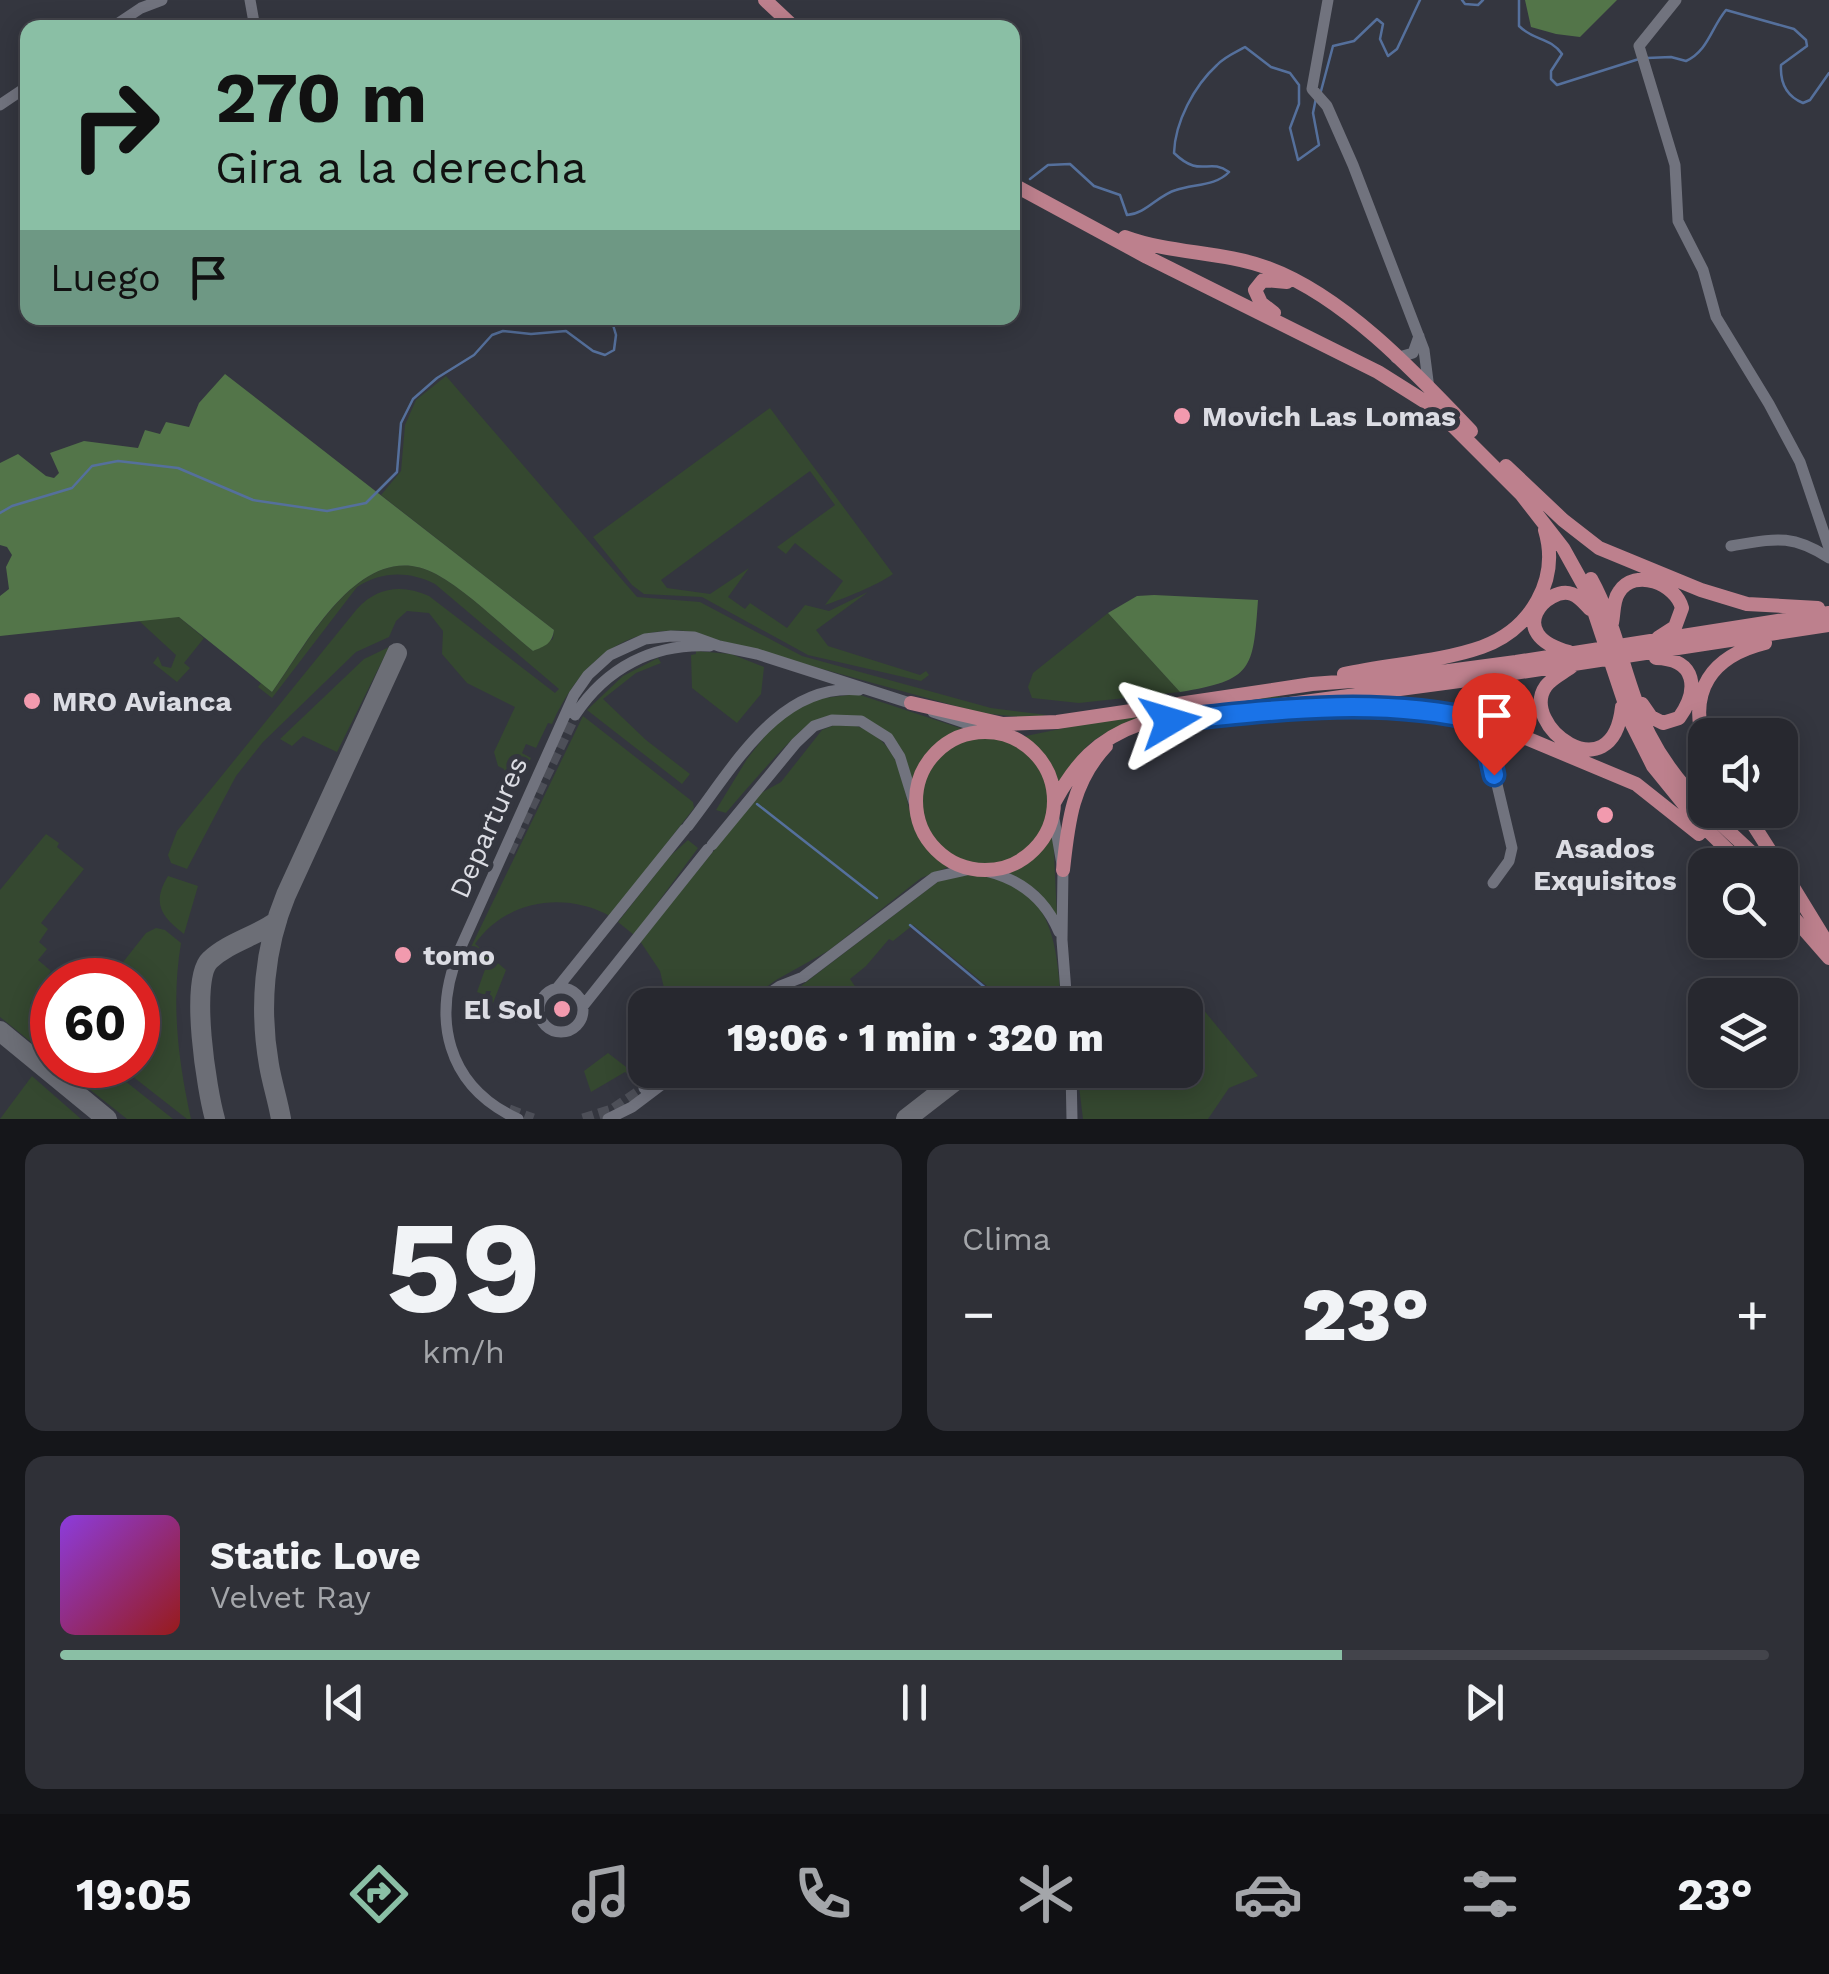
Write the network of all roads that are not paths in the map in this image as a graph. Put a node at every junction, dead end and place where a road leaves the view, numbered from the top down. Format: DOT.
graph roads {
  1 [pos="162,0"];
  2 [pos="766,0"];
  3 [pos="1328,0"];
  4 [pos="1676,0"];
  5 [pos="123,20"];
  6 [pos="786,20"];
  7 [pos="1020,188"];
  8 [pos="1105,232"];
  9 [pos="1311,290"];
  10 [pos="1300,332"];
  11 [pos="1418,336"];
  12 [pos="1396,358"];
  13 [pos="1428,388"];
  14 [pos="1502,462"];
  15 [pos="1541,520"];
  16 [pos="1731,546"];
  17 [pos="1829,548"];
  18 [pos="1829,558"];
  19 [pos="1829,610"];
  20 [pos="1596,616"];
  21 [pos="1612,624"];
  22 [pos="1829,625"];
  23 [pos="1829,633"];
  24 [pos="1652,641"];
  25 [pos="1630,650"];
  26 [pos="1582,658"];
  27 [pos="1312,684"];
  28 [pos="883,694"];
  29 [pos="1629,697"];
  30 [pos="911,703"];
  31 [pos="1238,713"];
  32 [pos="1700,718"];
  33 [pos="1482,721"];
  34 [pos="1057,722"];
  35 [pos="1125,729"];
  36 [pos="998,733"];
  37 [pos="1688,788"];
  38 [pos="1054,808"];
  39 [pos="916,809"];
  40 [pos="1725,828"];
  41 [pos="1714,848"];
  42 [pos="1727,848"];
  43 [pos="1747,848"];
  44 [pos="978,870"];
  45 [pos="1063,870"];
  46 [pos="1493,883"];
  47 [pos="1798,898"];
  48 [pos="1798,909"];
  49 [pos="1798,922"];
  50 [pos="1062,940"];
  51 [pos="1826,949"];
  52 [pos="803,977"];
  53 [pos="558,988"];
  54 [pos="777,988"];
  55 [pos="788,988"];
  56 [pos="1066,988"];
  57 [pos="583,1006"];
  58 [pos="657,1088"];
  59 [pos="1071,1088"];
  60 [pos="518,1119"];
  61 [pos="608,1119"];
  62 [pos="1072,1119"];
  1 -- 5 [label="street"];
  2 -- 6 [label="main road"];
  3 -- 11 [label="street"];
  4 -- 17 [label="street"];
  7 -- 8 [label="main road"];
  8 -- 9 [label="main road"];
  8 -- 10 [label="main road"];
  9 -- 10 [label="main road"];
  9 -- 12 [label="main road"];
  10 -- 15 [label="main road"];
  11 -- 12 [label="street"];
  11 -- 13 [label="street"];
  12 -- 13 [label="main road"];
  13 -- 14 [label="main road"];
  14 -- 19 [label="main road"];
  14 -- 21 [label="main road"];
  15 -- 20 [label="main road"];
  15 -- 27 [label="main road"];
  16 -- 18 [label="street"];
  19 -- 24 [label="main road"];
  20 -- 26 [label="main road"];
  20 -- 29 [label="main road"];
  21 -- 24 [label="main road"];
  21 -- 29 [label="main road"];
  22 -- 25 [label="main road"];
  23 -- 32 [label="main road"];
  24 -- 25 [label="main road"];
  25 -- 26 [label="main road"];
  25 -- 29 [label="main road"];
  26 -- 27 [label="main road"];
  26 -- 29 [label="main road"];
  26 -- 31 [label="main road"];
  27 -- 34 [label="main road"];
  28 -- 30 [label="street"];
  28 -- 53 [label="street"];
  28 -- 60 [label="street, Departures"];
  29 -- 37 [label="main road"];
  29 -- 42 [label="main road"];
  30 -- 34 [label="main road"];
  30 -- 36 [label="street"];
  31 -- 33 [label="main road"];
  31 -- 35 [label="main road"];
  33 -- 41 [label="main road"];
  33 -- 46 [label="street"];
  34 -- 36 [label="main road"];
  35 -- 38 [label="main road"];
  35 -- 45 [label="main road"];
  36 -- 38 [label="main road"];
  36 -- 39 [label="main road"];
  38 -- 44 [label="main road"];
  38 -- 45 [label="street"];
  39 -- 44 [label="main road"];
  39 -- 57 [label="street"];
  40 -- 43 [label="main road"];
  44 -- 50 [label="street"];
  44 -- 52 [label="street"];
  45 -- 50 [label="street"];
  47 -- 51 [label="main road"];
  48 -- 51 [label="main road"];
  49 -- 51 [label="main road"];
  50 -- 56 [label="street"];
  52 -- 54 [label="street"];
  52 -- 55 [label="street"];
  53 -- 57 [label="street"];
  53 -- 57 [label="street"];
  58 -- 61 [label="street"];
  59 -- 62 [label="street"];
}
